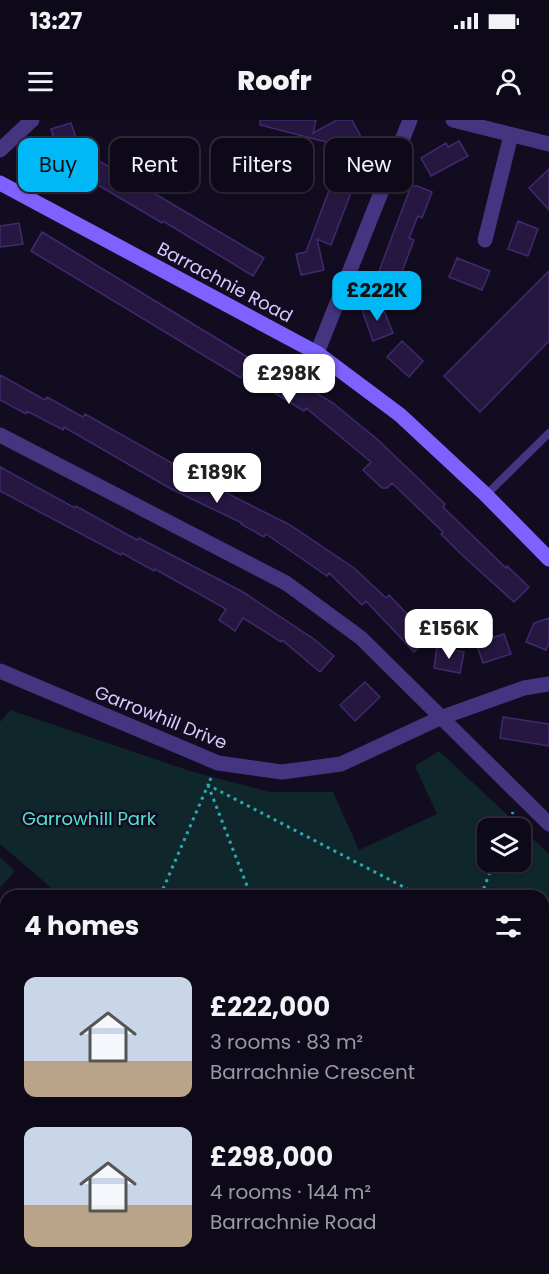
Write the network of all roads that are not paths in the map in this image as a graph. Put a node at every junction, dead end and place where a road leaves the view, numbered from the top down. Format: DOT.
graph roads {
  1 [pos="32,120"];
  2 [pos="410,120"];
  3 [pos="453,120"];
  4 [pos="511,135"];
  5 [pos="549,144"];
  6 [pos="0,150"];
  7 [pos="0,183"];
  8 [pos="485,240"];
  9 [pos="317,353"];
  10 [pos="549,433"];
  11 [pos="0,435"];
  12 [pos="486,495"];
  13 [pos="549,559"];
  14 [pos="2,676"];
  15 [pos="549,684"];
  16 [pos="440,718"];
  17 [pos="549,824"];
  1 -- 6 [label="street"];
  2 -- 9 [label="street"];
  3 -- 4 [label="street"];
  4 -- 5 [label="street"];
  4 -- 8 [label="street"];
  7 -- 9 [label="main road, Barrachnie Road"];
  9 -- 12 [label="main road, Barrachnie Road"];
  10 -- 12 [label="lane"];
  11 -- 16 [label="street"];
  12 -- 13 [label="main road, Barrachnie Road"];
  14 -- 16 [label="street, Garrowhill Drive"];
  15 -- 16 [label="street, Garrowhill Drive"];
  16 -- 17 [label="street"];
}
